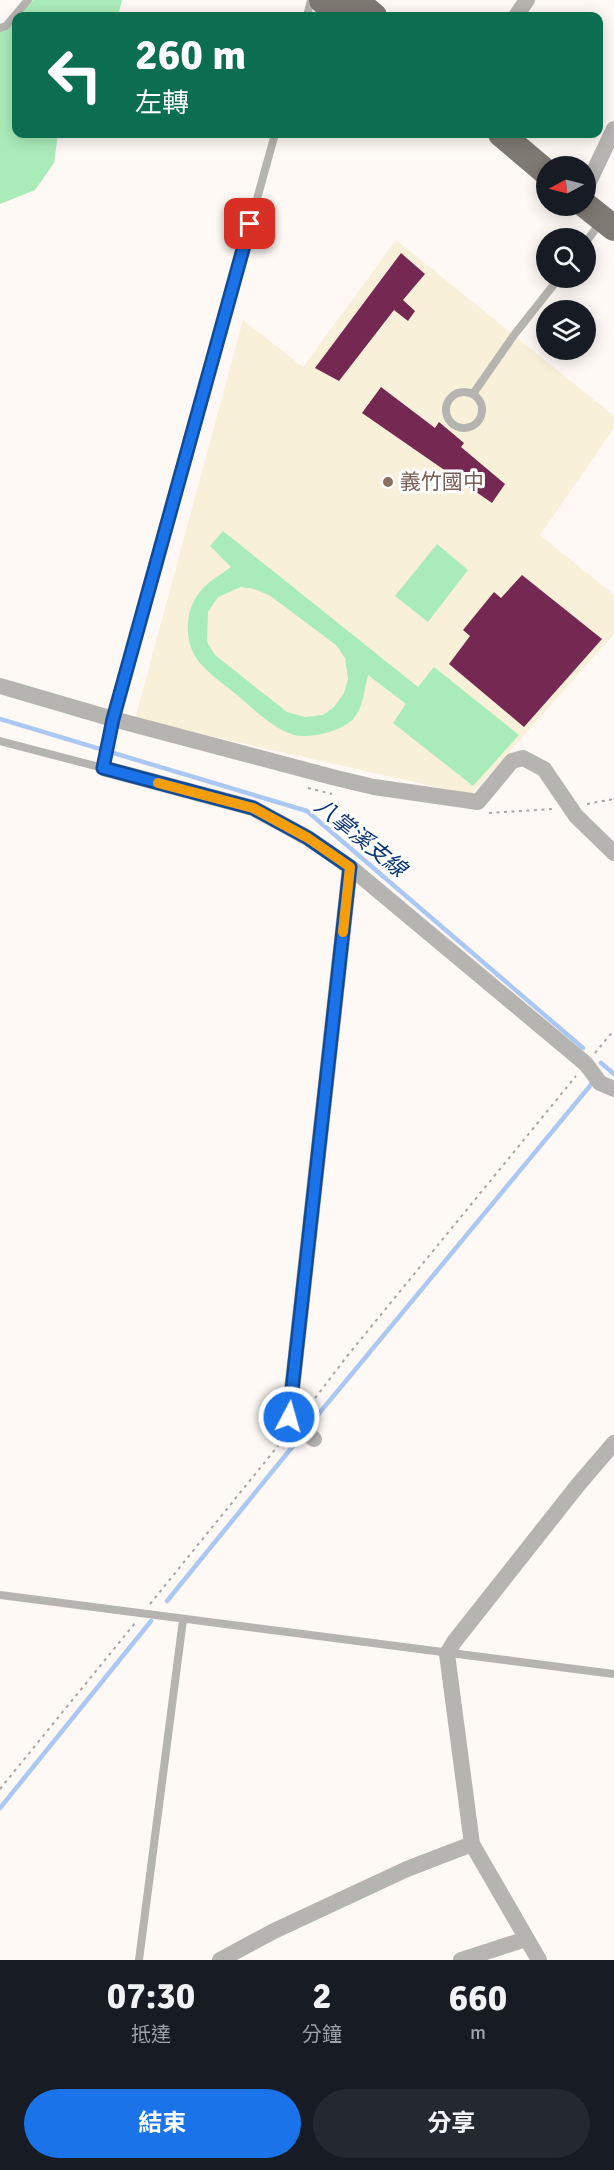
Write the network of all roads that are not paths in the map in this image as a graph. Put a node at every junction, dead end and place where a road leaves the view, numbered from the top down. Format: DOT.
graph roads {
  1 [pos="28,0"];
  2 [pos="322,0"];
  3 [pos="355,0"];
  4 [pos="18,12"];
  5 [pos="336,12"];
  6 [pos="369,12"];
  7 [pos="12,19"];
  8 [pos="0,28"];
  9 [pos="614,129"];
  10 [pos="274,138"];
  11 [pos="506,138"];
  12 [pos="536,164"];
  13 [pos="596,167"];
  14 [pos="551,288"];
  15 [pos="473,394"];
  16 [pos="0,686"];
  17 [pos="113,719"];
  18 [pos="0,741"];
  19 [pos="104,763"];
  20 [pos="614,853"];
  21 [pos="350,867"];
  22 [pos="597,1076"];
  23 [pos="305,1431"];
  24 [pos="614,1443"];
  25 [pos="0,1595"];
  26 [pos="183,1620"];
  27 [pos="447,1654"];
  28 [pos="614,1674"];
  29 [pos="472,1844"];
  30 [pos="526,1939"];
  31 [pos="139,1960"];
  32 [pos="220,1960"];
  33 [pos="461,1960"];
  34 [pos="539,1960"];
  1 -- 4 [label="lane"];
  2 -- 5 [label="main road"];
  3 -- 6 [label="main road"];
  7 -- 8 [label="lane"];
  9 -- 13 [label="street"];
  10 -- 17 [label="lane"];
  11 -- 12 [label="main road"];
  14 -- 15 [label="lane"];
  15 -- 15 [label="lane"];
  16 -- 17 [label="street"];
  17 -- 19 [label="lane"];
  17 -- 20 [label="street"];
  18 -- 19 [label="lane"];
  19 -- 21 [label="street"];
  21 -- 22 [label="street"];
  21 -- 23 [label="street"];
  24 -- 27 [label="street"];
  25 -- 26 [label="lane"];
  26 -- 27 [label="lane"];
  26 -- 31 [label="lane"];
  27 -- 28 [label="lane"];
  27 -- 29 [label="street"];
  29 -- 30 [label="street"];
  29 -- 32 [label="street"];
  30 -- 33 [label="street"];
  30 -- 34 [label="street"];
}
